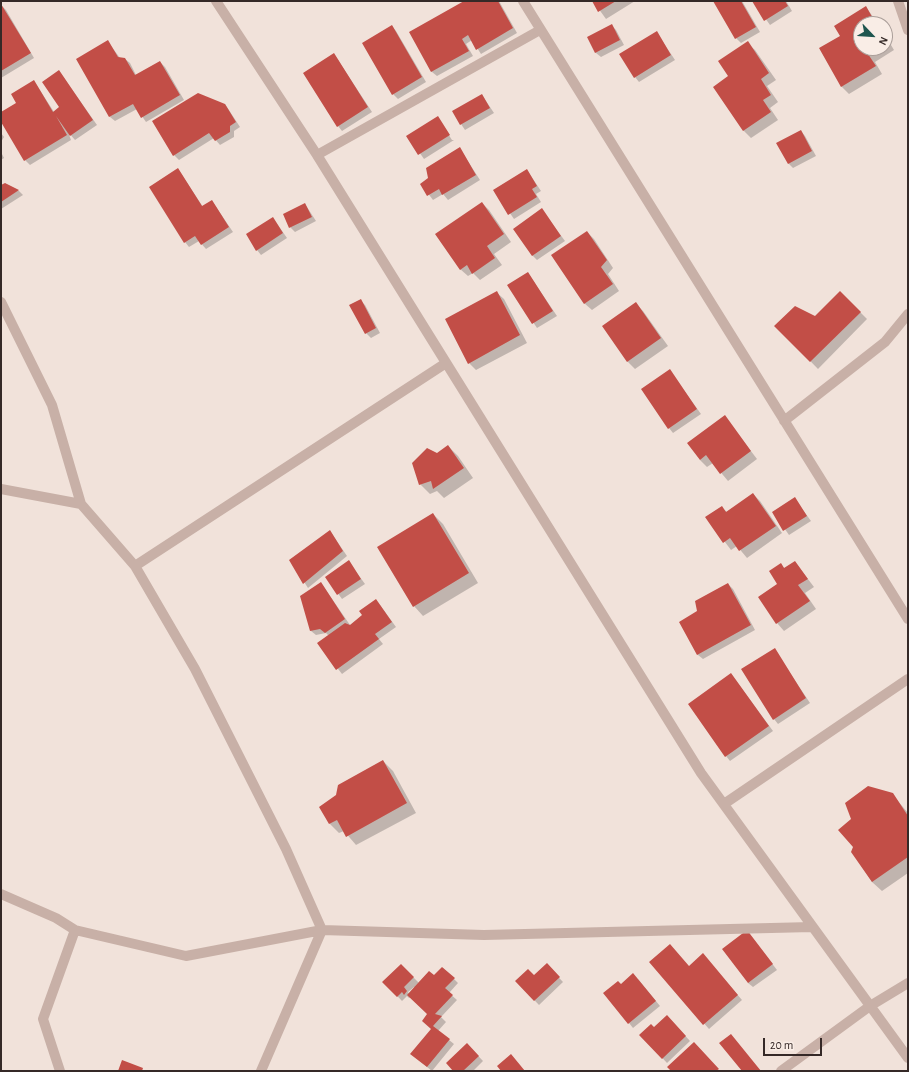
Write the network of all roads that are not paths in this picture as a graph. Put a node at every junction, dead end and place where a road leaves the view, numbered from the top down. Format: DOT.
graph roads {
  1 [pos="216,1"];
  2 [pos="523,1"];
  3 [pos="898,1"];
  4 [pos="540,30"];
  5 [pos="908,30"];
  6 [pos="317,156"];
  7 [pos="1,302"];
  8 [pos="908,314"];
  9 [pos="446,363"];
  10 [pos="784,421"];
  11 [pos="1,489"];
  12 [pos="81,504"];
  13 [pos="135,566"];
  14 [pos="908,620"];
  15 [pos="908,679"];
  16 [pos="724,804"];
  17 [pos="1,894"];
  18 [pos="812,927"];
  19 [pos="75,930"];
  20 [pos="322,930"];
  21 [pos="908,983"];
  22 [pos="870,1006"];
  23 [pos="908,1058"];
  24 [pos="60,1071"];
  25 [pos="261,1071"];
  26 [pos="781,1071"];
  1 -- 6 [label="street"];
  2 -- 4 [label="street"];
  3 -- 5 [label="street"];
  4 -- 6 [label="street"];
  4 -- 10 [label="street"];
  6 -- 9 [label="street"];
  7 -- 12 [label="street"];
  8 -- 10 [label="street"];
  9 -- 13 [label="street"];
  9 -- 16 [label="street"];
  10 -- 14 [label="street"];
  11 -- 12 [label="street"];
  12 -- 13 [label="street"];
  13 -- 20 [label="street"];
  15 -- 16 [label="street"];
  16 -- 18 [label="street"];
  17 -- 19 [label="street"];
  18 -- 20 [label="street"];
  18 -- 22 [label="street"];
  19 -- 20 [label="street"];
  19 -- 24 [label="street"];
  20 -- 25 [label="street"];
  21 -- 22 [label="street"];
  22 -- 23 [label="street"];
  22 -- 26 [label="street"];
}
